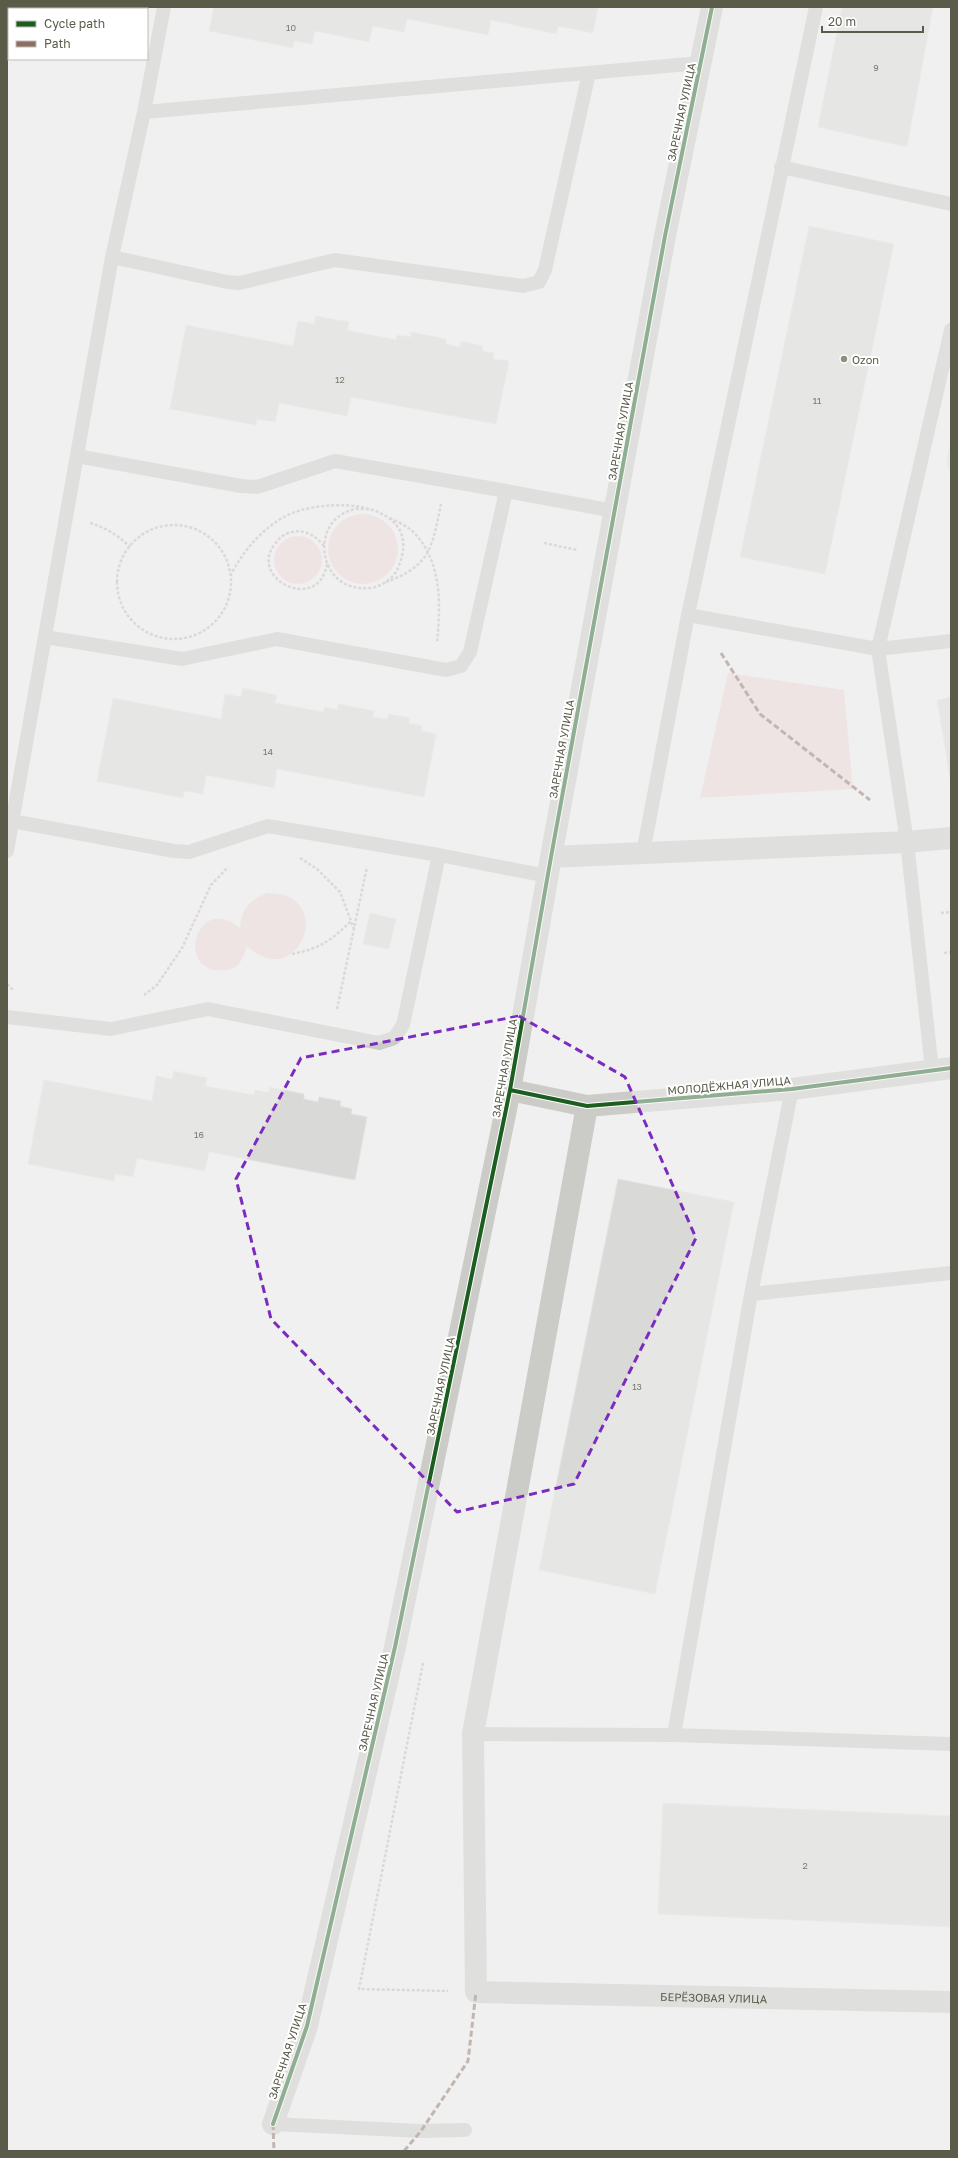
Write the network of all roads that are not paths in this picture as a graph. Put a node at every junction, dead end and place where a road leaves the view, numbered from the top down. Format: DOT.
graph roads {
  1 [pos="164,7"];
  2 [pos="712,7"];
  3 [pos="816,7"];
  4 [pos="700,63"];
  5 [pos="589,73"];
  6 [pos="144,112"];
  7 [pos="781,167"];
  8 [pos="951,204"];
  9 [pos="112,258"];
  10 [pos="951,330"];
  11 [pos="77,456"];
  12 [pos="506,491"];
  13 [pos="614,511"];
  14 [pos="688,615"];
  15 [pos="45,637"];
  16 [pos="951,641"];
  17 [pos="878,650"];
  18 [pos="12,821"];
  19 [pos="951,838"];
  20 [pos="907,842"];
  21 [pos="7,851"];
  22 [pos="643,853"];
  23 [pos="439,855"];
  24 [pos="549,866"];
  25 [pos="7,1017"];
  26 [pos="942,1069"];
  27 [pos="792,1088"];
  28 [pos="510,1090"];
  29 [pos="587,1106"];
  30 [pos="951,1273"];
  31 [pos="752,1294"];
  32 [pos="473,1734"];
  33 [pos="674,1735"];
  34 [pos="951,1744"];
  35 [pos="951,2002"];
  36 [pos="273,2124"];
  37 [pos="465,2130"];
  1 -- 6 [label="lane"];
  2 -- 4 [label="street, ЗАРЕЧНАЯ УЛИЦА"];
  3 -- 7 [label="lane"];
  4 -- 5 [label="lane"];
  4 -- 13 [label="street, ЗАРЕЧНАЯ УЛИЦА"];
  5 -- 6 [label="lane"];
  5 -- 9 [label="lane"];
  6 -- 9 [label="lane"];
  7 -- 8 [label="lane"];
  7 -- 14 [label="lane"];
  9 -- 11 [label="lane"];
  10 -- 17 [label="lane"];
  11 -- 12 [label="lane"];
  11 -- 15 [label="lane"];
  12 -- 13 [label="lane"];
  12 -- 15 [label="lane"];
  13 -- 24 [label="street, ЗАРЕЧНАЯ УЛИЦА"];
  14 -- 17 [label="lane"];
  14 -- 22 [label="lane"];
  15 -- 18 [label="lane"];
  16 -- 17 [label="lane"];
  17 -- 20 [label="lane"];
  18 -- 21 [label="lane"];
  18 -- 23 [label="lane"];
  19 -- 20 [label="street"];
  20 -- 22 [label="street"];
  20 -- 26 [label="lane"];
  22 -- 24 [label="street"];
  23 -- 24 [label="lane"];
  23 -- 25 [label="lane"];
  24 -- 28 [label="street, ЗАРЕЧНАЯ УЛИЦА"];
  26 -- 27 [label="street, МОЛОДЁЖНАЯ УЛИЦА"];
  27 -- 29 [label="street, МОЛОДЁЖНАЯ УЛИЦА"];
  27 -- 31 [label="lane"];
  28 -- 29 [label="street, МОЛОДЁЖНАЯ УЛИЦА"];
  28 -- 36 [label="street, ЗАРЕЧНАЯ УЛИЦА"];
  29 -- 32 [label="street"];
  30 -- 31 [label="lane"];
  31 -- 33 [label="lane"];
  32 -- 33 [label="lane"];
  32 -- 35 [label="street, БЕРЁЗОВАЯ УЛИЦА"];
  33 -- 34 [label="lane"];
  36 -- 37 [label="lane"];
}
